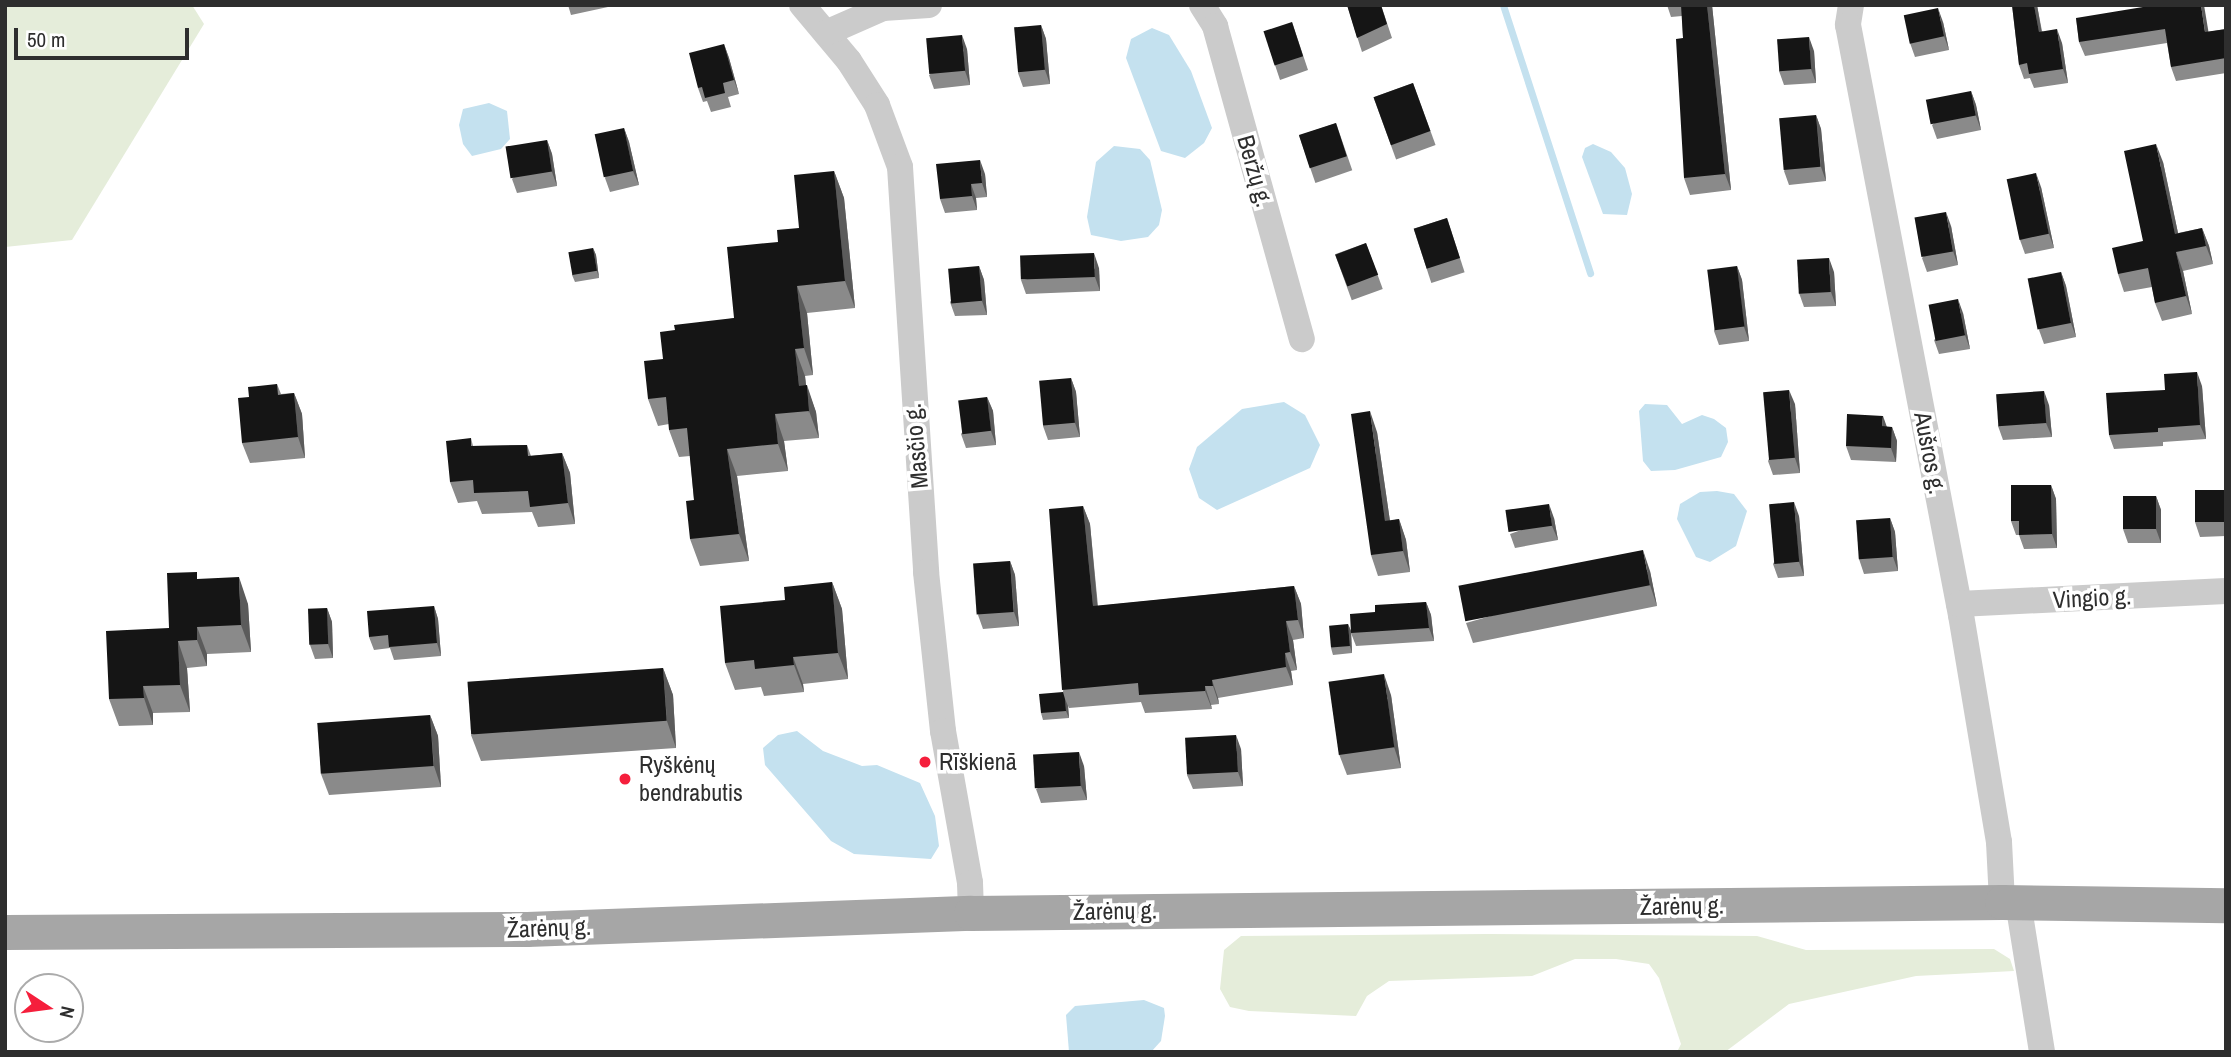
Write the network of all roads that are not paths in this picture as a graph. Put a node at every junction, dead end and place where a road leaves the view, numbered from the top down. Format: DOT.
graph roads {
  1 [pos="802,5"];
  2 [pos="929,5"];
  3 [pos="1202,5"];
  4 [pos="1851,5"];
  5 [pos="826,33"];
  6 [pos="1302,340"];
  7 [pos="2226,591"];
  8 [pos="1959,604"];
  9 [pos="2010,902"];
  10 [pos="2226,905"];
  11 [pos="971,913"];
  12 [pos="5,932"];
  13 [pos="2042,1052"];
  1 -- 5 [label="street, Masčio g."];
  2 -- 5 [label="street"];
  3 -- 6 [label="street, Beržų g."];
  4 -- 8 [label="street, Aušros g."];
  5 -- 11 [label="street, Masčio g."];
  7 -- 8 [label="street, Vingio g."];
  8 -- 9 [label="street, Aušros g."];
  9 -- 10 [label="main road, Žarėnų g."];
  9 -- 11 [label="main road, Žarėnų g."];
  9 -- 13 [label="street, Aušros g."];
  11 -- 12 [label="main road, Žarėnų g."];
}
